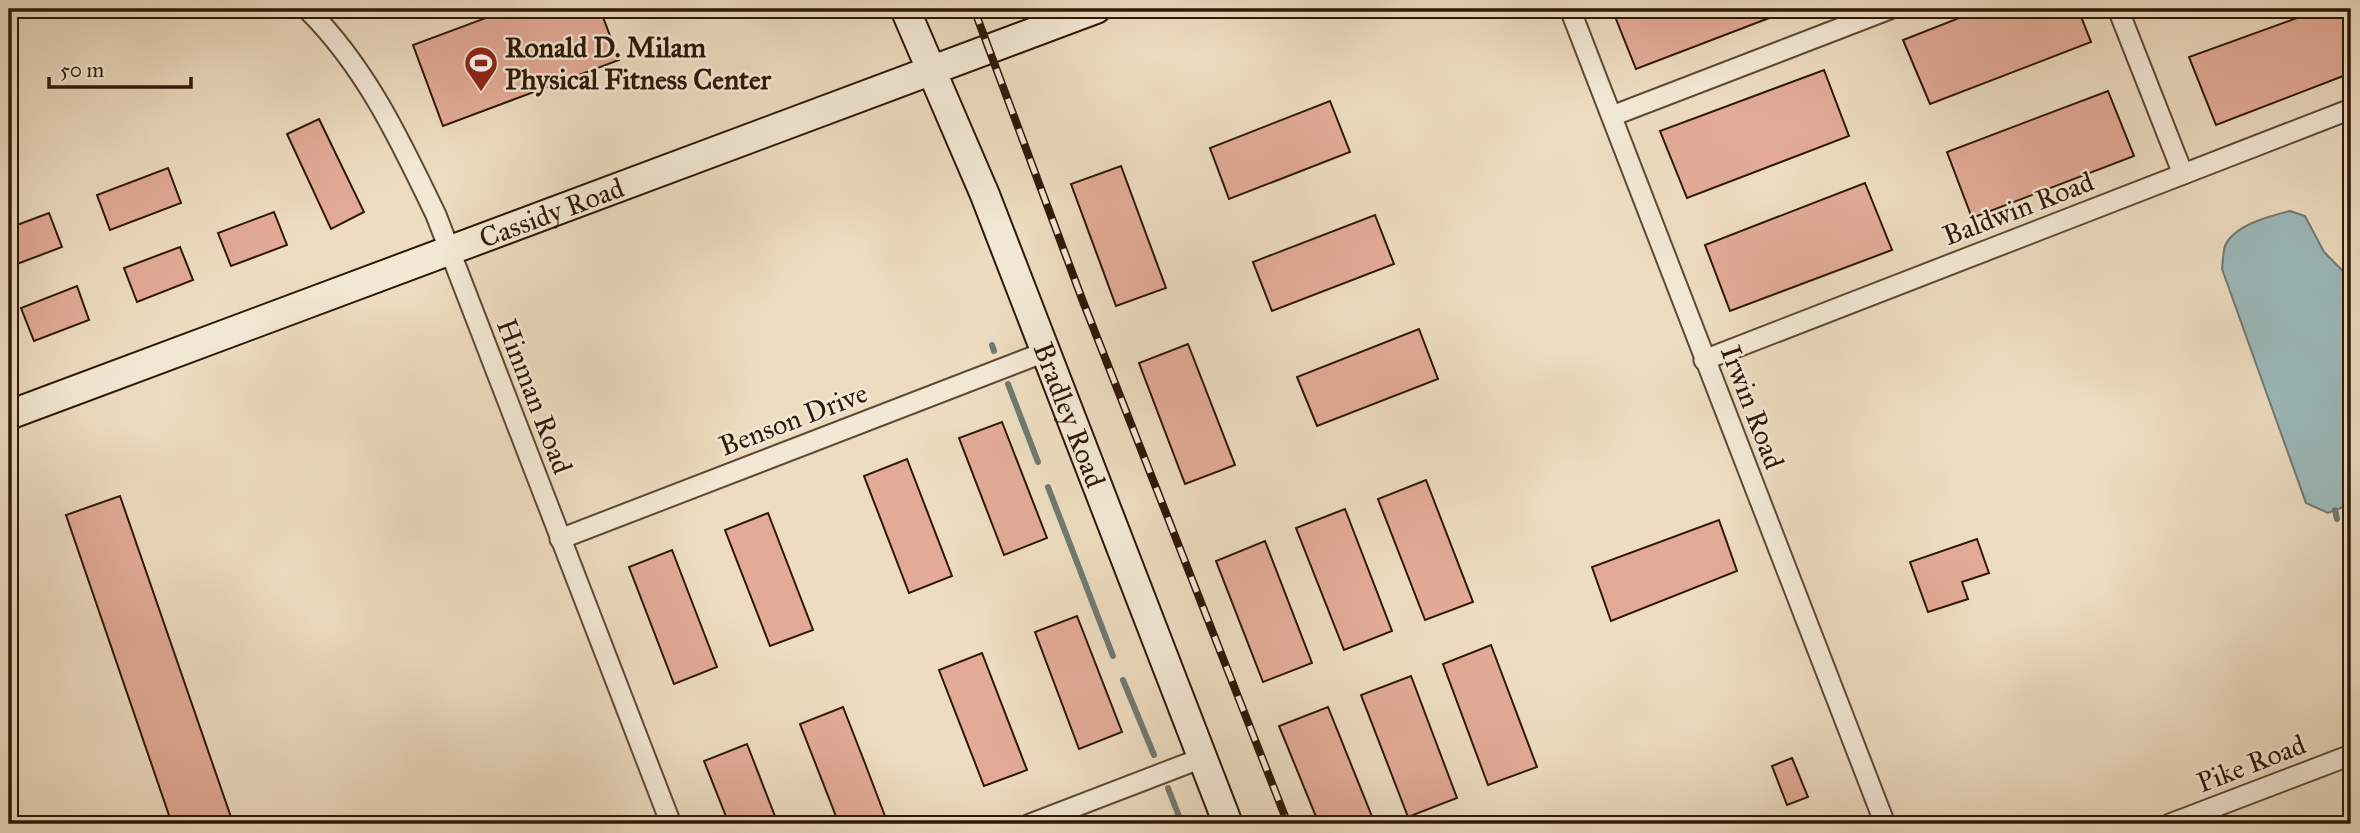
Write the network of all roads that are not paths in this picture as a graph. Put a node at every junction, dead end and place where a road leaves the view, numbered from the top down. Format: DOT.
graph roads {
  1 [pos="307,9"];
  2 [pos="905,9"];
  3 [pos="1096,9"];
  4 [pos="1570,9"];
  5 [pos="1890,9"];
  6 [pos="2118,9"];
  7 [pos="931,71"];
  8 [pos="2351,109"];
  9 [pos="1612,116"];
  10 [pos="2183,174"];
  11 [pos="449,251"];
  12 [pos="1045,352"];
  13 [pos="1704,360"];
  14 [pos="9,415"];
  15 [pos="560,538"];
  16 [pos="2351,755"];
  17 [pos="1202,758"];
  18 [pos="671,824"];
  19 [pos="1030,824"];
  20 [pos="1228,824"];
  21 [pos="1885,824"];
  22 [pos="2170,824"];
  1 -- 11 [label="street, Hinman Road"];
  2 -- 7 [label="street, Bradley Road"];
  3 -- 7 [label="street, Cassidy Road"];
  4 -- 9 [label="street, Irwin Road"];
  5 -- 9 [label="street"];
  6 -- 10 [label="street"];
  7 -- 11 [label="street, Cassidy Road"];
  7 -- 12 [label="street, Bradley Road"];
  8 -- 10 [label="street, Baldwin Road"];
  9 -- 13 [label="street, Irwin Road"];
  10 -- 13 [label="street, Baldwin Road"];
  11 -- 14 [label="street, Cassidy Road"];
  11 -- 15 [label="street, Hinman Road"];
  12 -- 15 [label="street, Benson Drive"];
  12 -- 17 [label="street, Bradley Road"];
  13 -- 21 [label="street, Irwin Road"];
  15 -- 18 [label="street, Hinman Road"];
  16 -- 22 [label="street, Pike Road"];
  17 -- 19 [label="street"];
  17 -- 20 [label="street, Bradley Road"];
}
